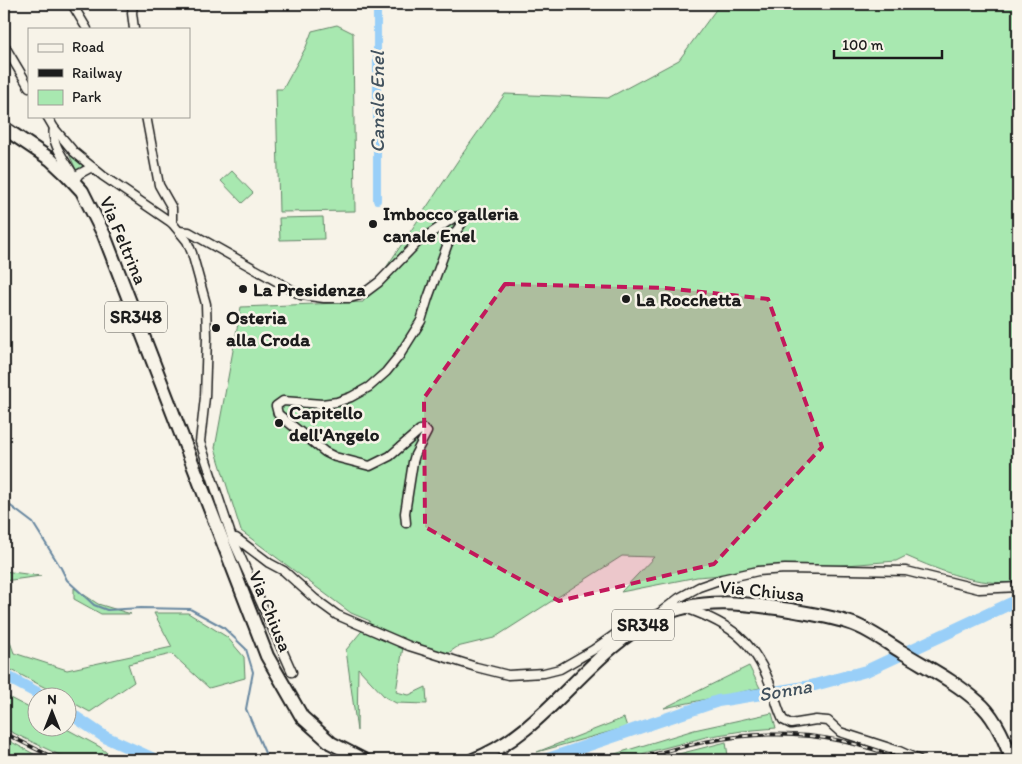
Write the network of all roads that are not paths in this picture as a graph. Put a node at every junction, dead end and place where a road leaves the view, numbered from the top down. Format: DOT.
graph roads {
  1 [pos="72,4"];
  2 [pos="133,4"];
  3 [pos="86,28"];
  4 [pos="134,28"];
  5 [pos="4,45"];
  6 [pos="28,85"];
  7 [pos="48,118"];
  8 [pos="146,118"];
  9 [pos="4,128"];
  10 [pos="54,128"];
  11 [pos="92,167"];
  12 [pos="79,186"];
  13 [pos="172,223"];
  14 [pos="179,231"];
  15 [pos="186,444"];
  16 [pos="406,522"];
  17 [pos="232,538"];
  18 [pos="1018,587"];
  19 [pos="684,607"];
  20 [pos="658,617"];
  21 [pos="292,672"];
  22 [pos="1010,755"];
  23 [pos="364,760"];
  24 [pos="473,760"];
  25 [pos="919,760"];
  1 -- 3 [label="street"];
  2 -- 4 [label="street"];
  5 -- 6 [label="street"];
  7 -- 10 [label="street, Via Feltrina"];
  8 -- 13 [label="street"];
  9 -- 12 [label="main road, Via Feltrina"];
  10 -- 11 [label="street"];
  10 -- 12 [label="street, Via Feltrina"];
  11 -- 12 [label="street"];
  11 -- 13 [label="street"];
  12 -- 15 [label="main road, Via Feltrina / SR348"];
  13 -- 14 [label="street"];
  14 -- 16 [label="street"];
  14 -- 17 [label="street"];
  15 -- 23 [label="main road, Via Chiusa / SR348"];
  17 -- 20 [label="street"];
  17 -- 21 [label="street"];
  18 -- 20 [label="street"];
  19 -- 20 [label="main road, Via Chiusa / SR348"];
  19 -- 22 [label="main road, Via Chiusa / SR348"];
  19 -- 25 [label="street"];
  20 -- 24 [label="main road, Via Chiusa / SR348"];
}
